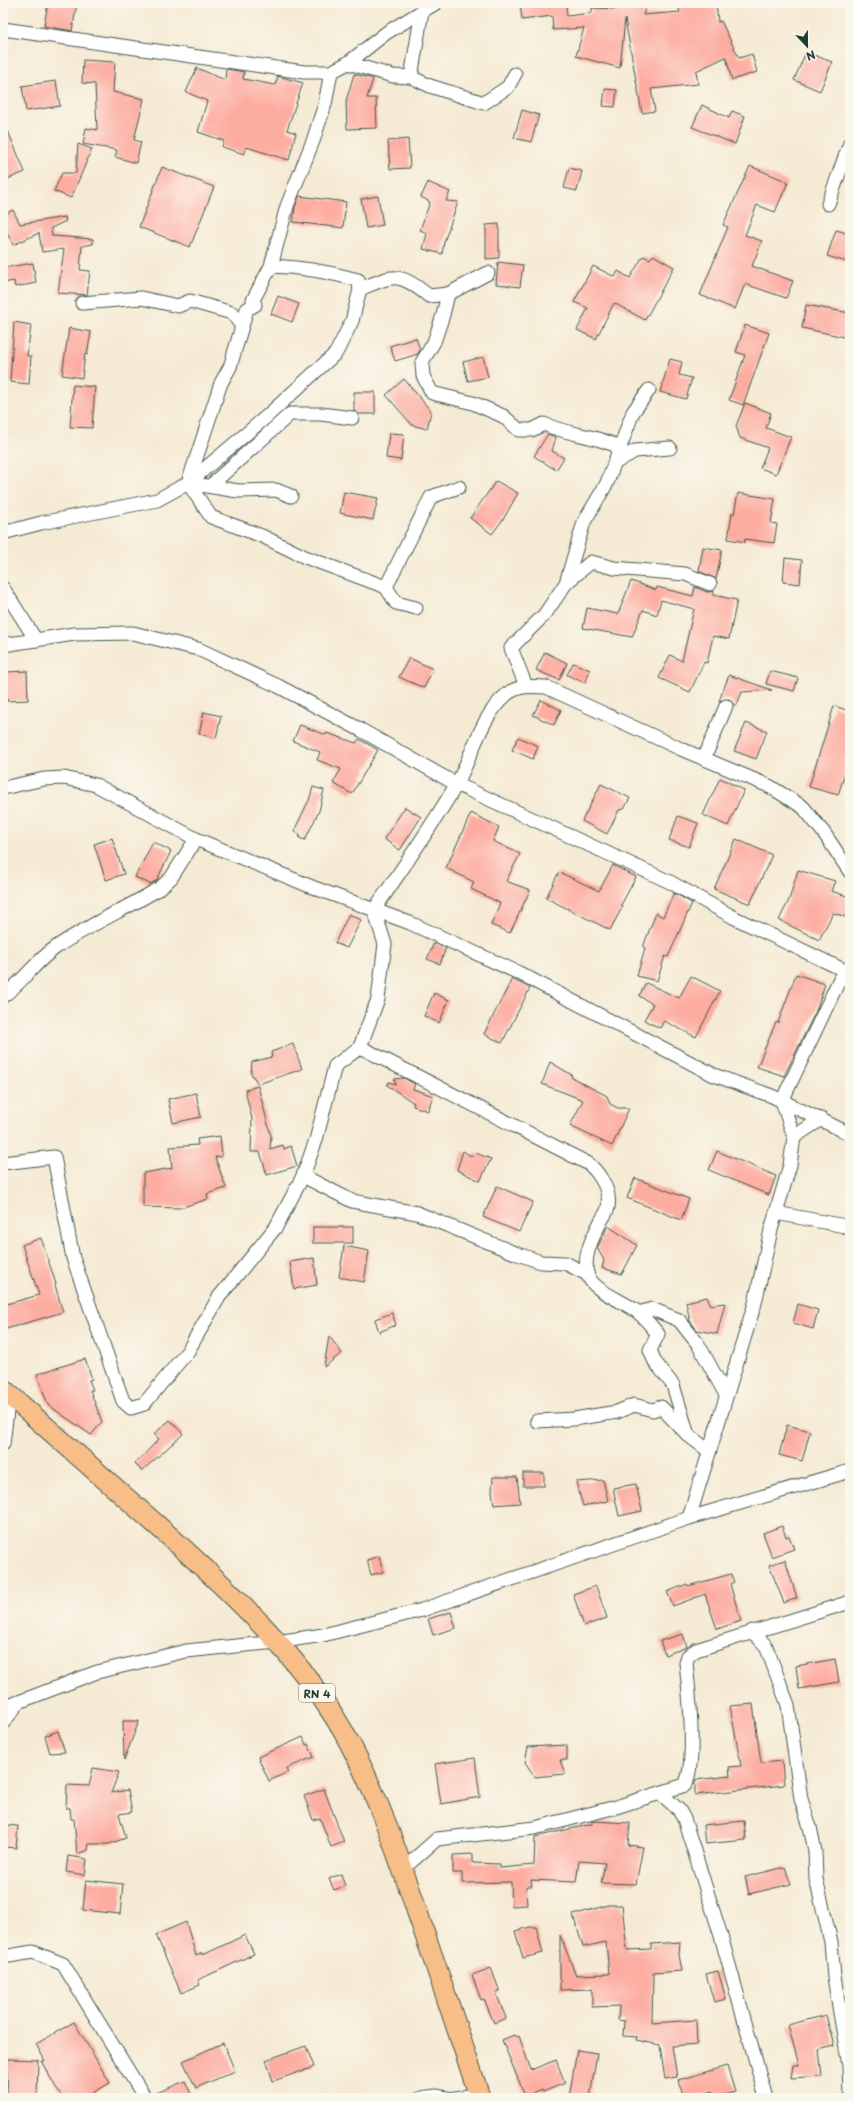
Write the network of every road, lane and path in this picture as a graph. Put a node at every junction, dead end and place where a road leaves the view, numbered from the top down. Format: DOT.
graph roads {
  1 [pos="436,3"];
  2 [pos="422,11"];
  3 [pos="3,29"];
  4 [pos="348,63"];
  5 [pos="331,72"];
  6 [pos="515,74"];
  7 [pos="411,77"];
  8 [pos="850,143"];
  9 [pos="828,204"];
  10 [pos="271,266"];
  11 [pos="488,273"];
  12 [pos="360,289"];
  13 [pos="448,294"];
  14 [pos="82,303"];
  15 [pos="242,326"];
  16 [pos="649,390"];
  17 [pos="352,418"];
  18 [pos="621,448"];
  19 [pos="670,448"];
  20 [pos="616,462"];
  21 [pos="188,483"];
  22 [pos="210,486"];
  23 [pos="459,487"];
  24 [pos="291,496"];
  25 [pos="3,533"];
  26 [pos="566,583"];
  27 [pos="710,584"];
  28 [pos="386,587"];
  29 [pos="3,588"];
  30 [pos="416,608"];
  31 [pos="36,640"];
  32 [pos="3,645"];
  33 [pos="526,686"];
  34 [pos="726,706"];
  35 [pos="704,759"];
  36 [pos="456,784"];
  37 [pos="3,788"];
  38 [pos="196,839"];
  39 [pos="850,872"];
  40 [pos="374,910"];
  41 [pos="847,971"];
  42 [pos="3,996"];
  43 [pos="360,1047"];
  44 [pos="782,1101"];
  45 [pos="820,1120"];
  46 [pos="850,1134"];
  47 [pos="794,1137"];
  48 [pos="3,1163"];
  49 [pos="303,1176"];
  50 [pos="776,1213"];
  51 [pos="850,1229"];
  52 [pos="587,1274"];
  53 [pos="639,1313"];
  54 [pos="6,1392"];
  55 [pos="726,1395"];
  56 [pos="537,1421"];
  57 [pos="688,1435"];
  58 [pos="3,1444"];
  59 [pos="709,1451"];
  60 [pos="850,1471"];
  61 [pos="689,1518"];
  62 [pos="850,1602"];
  63 [pos="752,1631"];
  64 [pos="277,1642"];
  65 [pos="19,1702"];
  66 [pos="3,1708"];
  67 [pos="3,1723"];
  68 [pos="681,1786"];
  69 [pos="660,1793"];
  70 [pos="679,1810"];
  71 [pos="403,1870"];
  72 [pos="3,1957"];
  73 [pos="850,2092"];
  74 [pos="479,2096"];
  75 [pos="146,2098"];
  76 [pos="422,2098"];
  77 [pos="447,2098"];
  78 [pos="454,2098"];
  79 [pos="766,2098"];
  1 -- 2 [label="street"];
  2 -- 4 [label="street"];
  2 -- 7 [label="street"];
  3 -- 5 [label="street"];
  4 -- 5 [label="street"];
  4 -- 7 [label="street"];
  5 -- 10 [label="street"];
  6 -- 7 [label="street"];
  8 -- 9 [label="street"];
  10 -- 12 [label="street"];
  10 -- 15 [label="street"];
  11 -- 13 [label="street"];
  12 -- 13 [label="street"];
  12 -- 21 [label="street"];
  13 -- 18 [label="street"];
  14 -- 15 [label="street"];
  15 -- 21 [label="street"];
  16 -- 18 [label="street"];
  17 -- 22 [label="street"];
  18 -- 20 [label="street"];
  19 -- 20 [label="street"];
  20 -- 26 [label="street"];
  21 -- 22 [label="street"];
  21 -- 25 [label="street"];
  21 -- 28 [label="street"];
  22 -- 24 [label="street"];
  23 -- 28 [label="street"];
  26 -- 27 [label="street"];
  26 -- 33 [label="street"];
  28 -- 30 [label="street"];
  29 -- 31 [label="street"];
  31 -- 32 [label="street"];
  31 -- 36 [label="street"];
  33 -- 35 [label="street"];
  33 -- 36 [label="street"];
  34 -- 35 [label="street"];
  35 -- 39 [label="street"];
  36 -- 40 [label="street"];
  36 -- 41 [label="street"];
  37 -- 38 [label="street"];
  38 -- 40 [label="street"];
  38 -- 42 [label="street"];
  40 -- 43 [label="street"];
  40 -- 44 [label="street"];
  41 -- 44 [label="street"];
  43 -- 49 [label="street"];
  43 -- 52 [label="street"];
  44 -- 45 [label="street"];
  44 -- 47 [label="street"];
  45 -- 46 [label="street"];
  45 -- 47 [label="street"];
  47 -- 50 [label="street"];
  48 -- 49 [label="street"];
  49 -- 52 [label="street"];
  50 -- 51 [label="street"];
  50 -- 55 [label="street"];
  52 -- 53 [label="street"];
  53 -- 55 [label="street"];
  53 -- 57 [label="street"];
  54 -- 58 [label="street"];
  54 -- 64 [label="main road, RN 4"];
  55 -- 59 [label="street"];
  56 -- 57 [label="street"];
  57 -- 59 [label="street"];
  59 -- 61 [label="street"];
  60 -- 61 [label="street"];
  61 -- 64 [label="street"];
  62 -- 63 [label="street"];
  63 -- 68 [label="street"];
  63 -- 73 [label="street"];
  64 -- 65 [label="street"];
  64 -- 71 [label="main road, RN 4"];
  65 -- 66 [label="street"];
  65 -- 67 [label="street"];
  68 -- 69 [label="street"];
  68 -- 70 [label="street"];
  69 -- 70 [label="street"];
  69 -- 71 [label="street"];
  70 -- 79 [label="street"];
  71 -- 74 [label="main road, RN 4"];
  72 -- 75 [label="street"];
  74 -- 78 [label="street"];
  76 -- 77 [label="street"];
}
